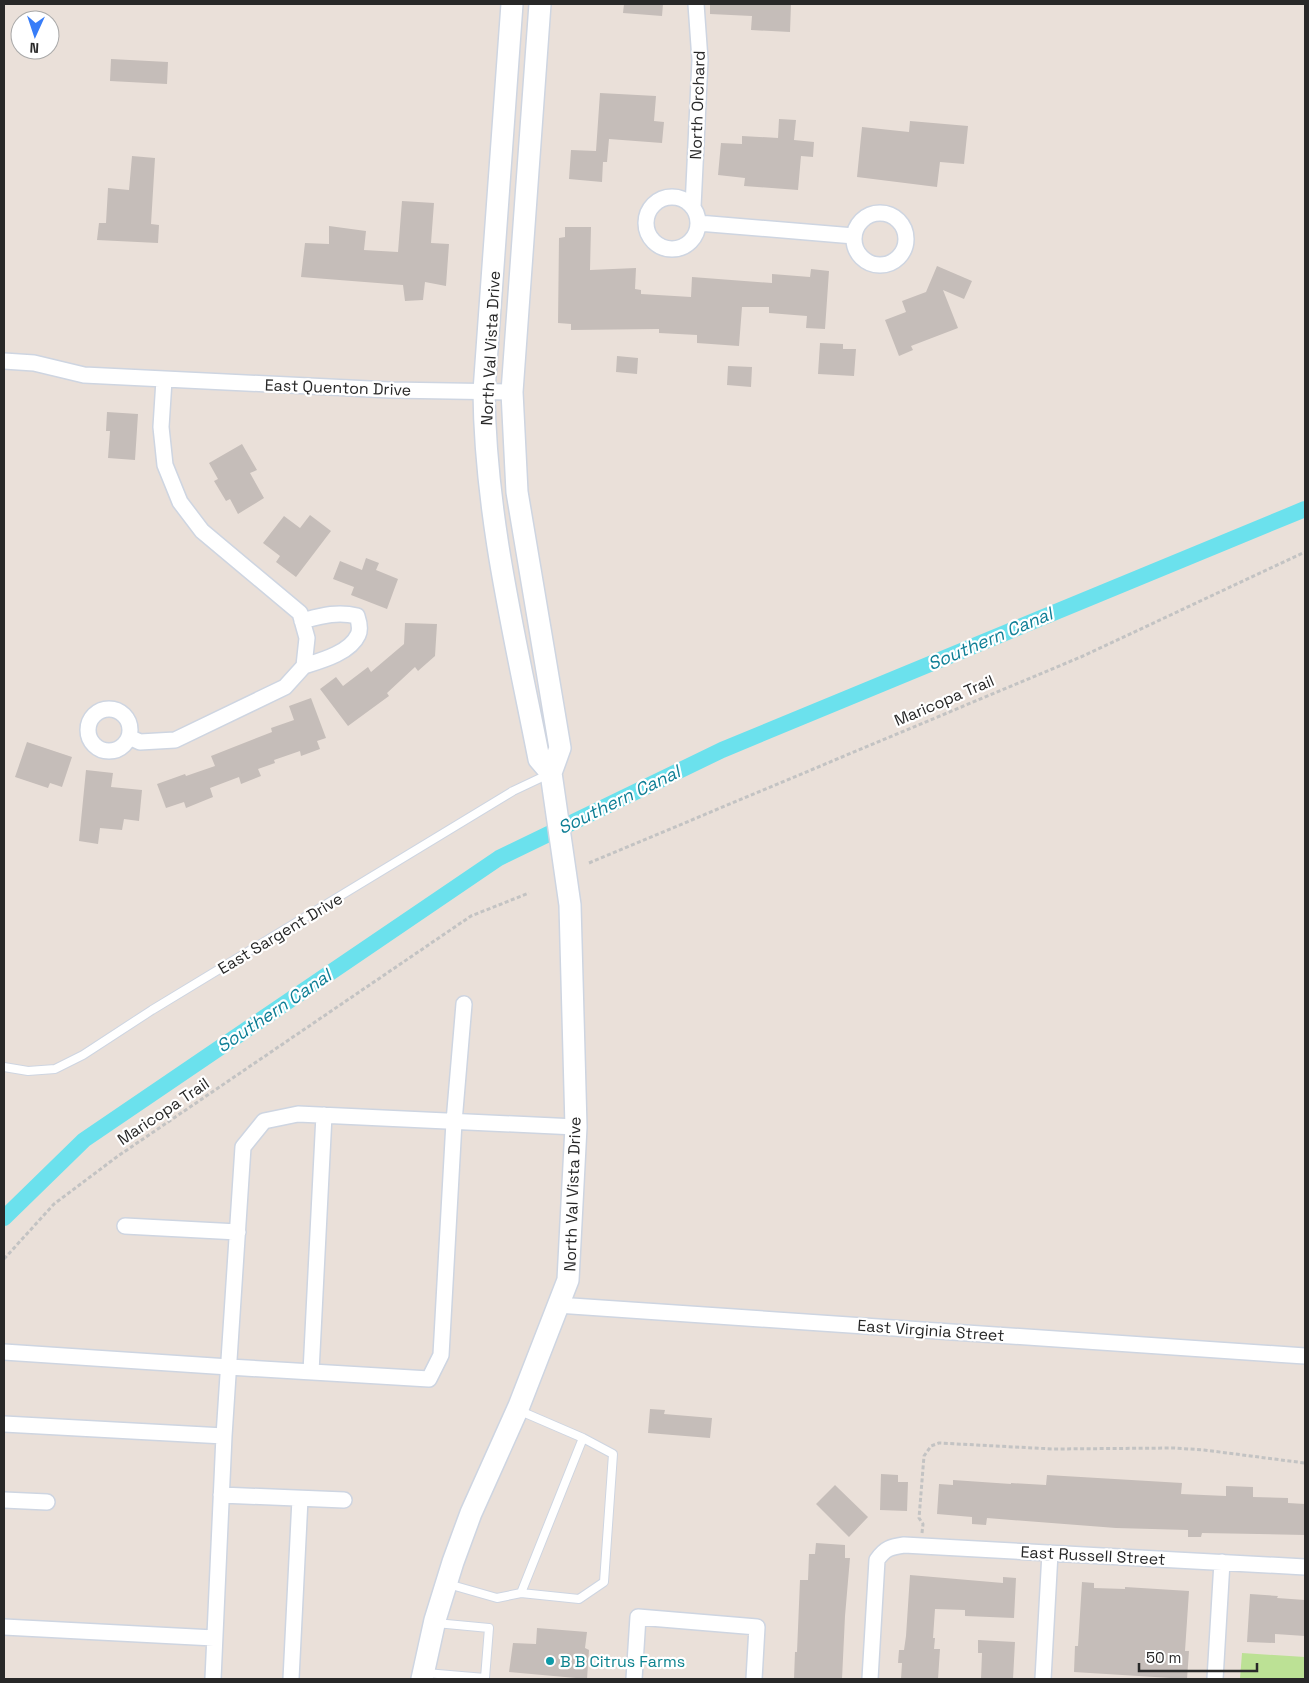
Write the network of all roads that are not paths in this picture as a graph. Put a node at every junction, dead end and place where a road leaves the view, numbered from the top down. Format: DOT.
graph roads {
  1 [pos="512,4"];
  2 [pos="540,4"];
  3 [pos="696,4"];
  4 [pos="693,206"];
  5 [pos="698,222"];
  6 [pos="854,236"];
  7 [pos="4,360"];
  8 [pos="164,380"];
  9 [pos="484,391"];
  10 [pos="512,392"];
  11 [pos="302,621"];
  12 [pos="304,666"];
  13 [pos="129,737"];
  14 [pos="551,773"];
  15 [pos="464,1004"];
  16 [pos="4,1067"];
  17 [pos="324,1115"];
  18 [pos="454,1122"];
  19 [pos="576,1127"];
  20 [pos="124,1226"];
  21 [pos="238,1232"];
  22 [pos="557,1305"];
  23 [pos="4,1352"];
  24 [pos="1305,1356"];
  25 [pos="229,1367"];
  26 [pos="311,1372"];
  27 [pos="517,1410"];
  28 [pos="4,1424"];
  29 [pos="224,1436"];
  30 [pos="583,1438"];
  31 [pos="221,1495"];
  32 [pos="300,1499"];
  33 [pos="4,1500"];
  34 [pos="344,1500"];
  35 [pos="47,1502"];
  36 [pos="1050,1553"];
  37 [pos="1222,1562"];
  38 [pos="1305,1567"];
  39 [pos="446,1583"];
  40 [pos="521,1593"];
  41 [pos="434,1623"];
  42 [pos="4,1627"];
  43 [pos="214,1638"];
  44 [pos="423,1676"];
  45 [pos="213,1679"];
  46 [pos="291,1679"];
  47 [pos="634,1679"];
  48 [pos="754,1679"];
  49 [pos="870,1679"];
  50 [pos="1043,1679"];
  51 [pos="1215,1679"];
  1 -- 9 [label="main road, North Val Vista Drive"];
  2 -- 10 [label="main road, North Val Vista Drive"];
  3 -- 4 [label="street, North Orchard"];
  4 -- 5 [label="street"];
  4 -- 5 [label="street"];
  5 -- 6 [label="street"];
  7 -- 8 [label="street, East Quenton Drive"];
  8 -- 9 [label="street, East Quenton Drive"];
  8 -- 11 [label="street"];
  9 -- 10 [label="street, East Quenton Drive"];
  9 -- 14 [label="main road, North Val Vista Drive"];
  10 -- 14 [label="main road, North Val Vista Drive"];
  11 -- 12 [label="street"];
  11 -- 12 [label="street"];
  12 -- 13 [label="street"];
  14 -- 16 [label="lane, East Sargent Drive"];
  14 -- 19 [label="main road, North Val Vista Drive"];
  15 -- 18 [label="street"];
  17 -- 18 [label="street"];
  17 -- 21 [label="street"];
  17 -- 26 [label="street"];
  18 -- 19 [label="street"];
  18 -- 26 [label="street"];
  19 -- 22 [label="main road, North Val Vista Drive"];
  20 -- 21 [label="street"];
  21 -- 25 [label="street"];
  22 -- 24 [label="street, East Virginia Street"];
  22 -- 27 [label="main road, North Val Vista Drive"];
  23 -- 25 [label="street"];
  25 -- 26 [label="street"];
  25 -- 29 [label="street"];
  27 -- 30 [label="lane"];
  27 -- 39 [label="main road, North Val Vista Drive"];
  28 -- 29 [label="street"];
  29 -- 31 [label="street"];
  30 -- 40 [label="lane"];
  30 -- 40 [label="lane"];
  31 -- 32 [label="street"];
  31 -- 43 [label="street"];
  32 -- 34 [label="street"];
  32 -- 46 [label="street"];
  33 -- 35 [label="street"];
  36 -- 37 [label="street, East Russell Street"];
  36 -- 49 [label="street, East Russell Street"];
  36 -- 50 [label="street"];
  37 -- 38 [label="street, East Russell Street"];
  37 -- 51 [label="street"];
  39 -- 40 [label="lane"];
  39 -- 41 [label="main road, North Val Vista Drive"];
  41 -- 44 [label="main road, North Val Vista Drive"];
  41 -- 44 [label="lane"];
  42 -- 43 [label="street"];
  43 -- 45 [label="street"];
  47 -- 48 [label="street"];
}
